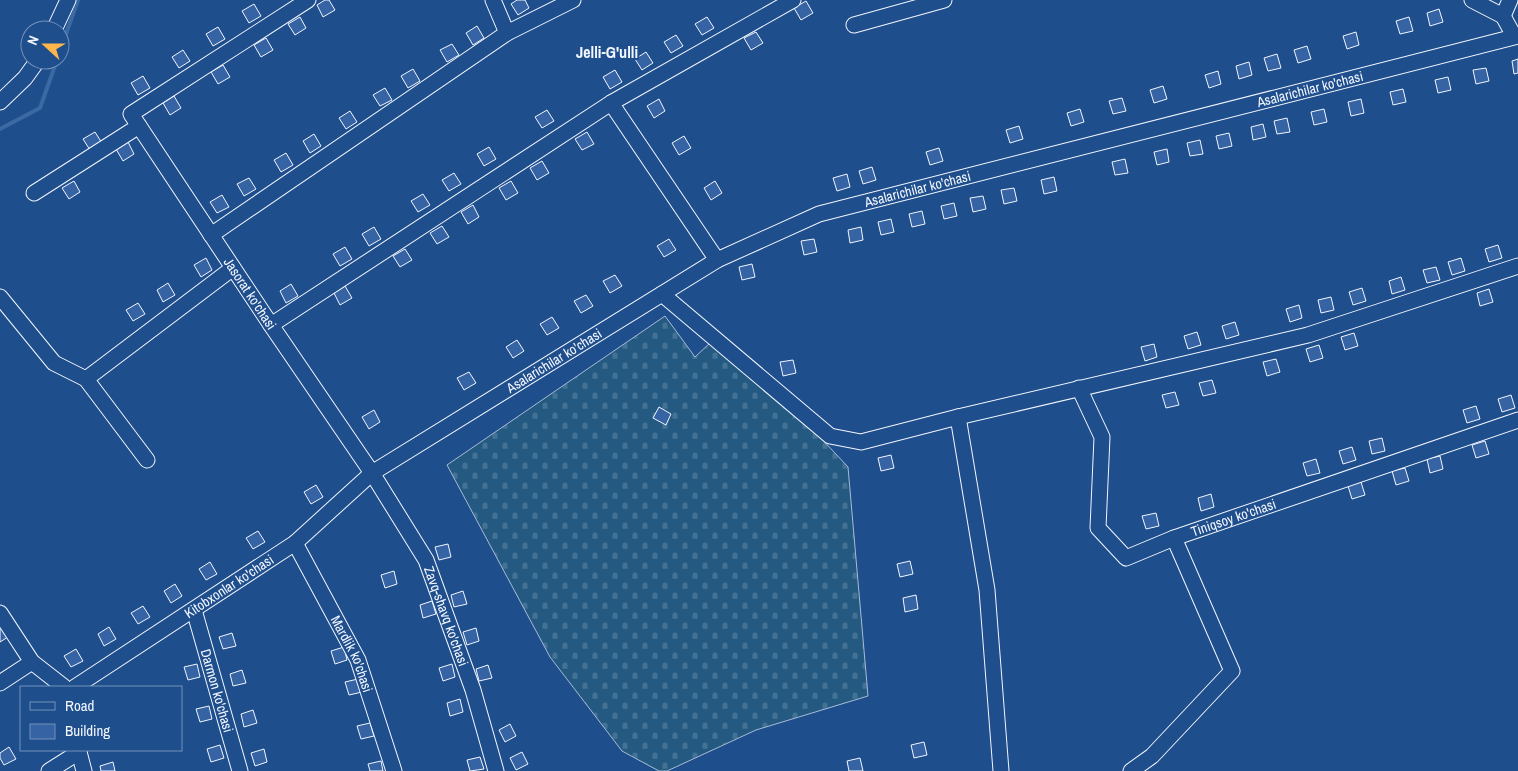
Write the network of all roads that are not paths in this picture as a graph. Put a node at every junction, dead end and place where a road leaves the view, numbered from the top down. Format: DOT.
graph roads {
  1 [pos="68,0"];
  2 [pos="308,0"];
  3 [pos="493,0"];
  4 [pos="573,0"];
  5 [pos="793,0"];
  6 [pos="944,0"];
  7 [pos="1472,0"];
  8 [pos="1510,0"];
  9 [pos="1503,16"];
  10 [pos="59,20"];
  11 [pos="854,25"];
  12 [pos="507,33"];
  13 [pos="1516,36"];
  14 [pos="31,70"];
  15 [pos="0,102"];
  16 [pos="611,103"];
  17 [pos="135,120"];
  18 [pos="34,193"];
  19 [pos="211,235"];
  20 [pos="716,260"];
  21 [pos="1518,266"];
  22 [pos="233,268"];
  23 [pos="662,294"];
  24 [pos="0,297"];
  25 [pos="271,325"];
  26 [pos="86,379"];
  27 [pos="1079,388"];
  28 [pos="958,417"];
  29 [pos="1518,420"];
  30 [pos="147,460"];
  31 [pos="372,473"];
  32 [pos="1174,538"];
  33 [pos="295,543"];
  34 [pos="194,610"];
  35 [pos="0,613"];
  36 [pos="32,662"];
  37 [pos="0,683"];
  38 [pos="63,686"];
  39 [pos="77,686"];
  40 [pos="79,751"];
  41 [pos="49,771"];
  42 [pos="84,771"];
  43 [pos="240,771"];
  44 [pos="394,771"];
  45 [pos="496,771"];
  46 [pos="1001,771"];
  47 [pos="1131,771"];
  1 -- 10 [label="street"];
  2 -- 17 [label="street"];
  3 -- 12 [label="street"];
  4 -- 12 [label="street"];
  5 -- 16 [label="street"];
  6 -- 11 [label="street"];
  7 -- 9 [label="street"];
  8 -- 9 [label="street"];
  9 -- 13 [label="street"];
  12 -- 19 [label="street"];
  13 -- 20 [label="street, Asalarichilar ko'chasi"];
  14 -- 15 [label="street"];
  16 -- 20 [label="street"];
  16 -- 25 [label="street"];
  17 -- 18 [label="street"];
  17 -- 19 [label="street, Jasorat ko'chasi"];
  19 -- 22 [label="street, Jasorat ko'chasi"];
  20 -- 23 [label="street, Asalarichilar ko'chasi"];
  21 -- 27 [label="street"];
  22 -- 25 [label="street, Jasorat ko'chasi"];
  22 -- 26 [label="street"];
  23 -- 28 [label="street"];
  23 -- 31 [label="street, Asalarichilar ko'chasi"];
  24 -- 26 [label="street"];
  25 -- 31 [label="street, Jasorat ko'chasi"];
  26 -- 30 [label="street"];
  27 -- 28 [label="street"];
  27 -- 32 [label="street, Tiniqsoy ko'chasi"];
  28 -- 46 [label="street"];
  29 -- 32 [label="street, Tiniqsoy ko'chasi"];
  31 -- 33 [label="street, Kitobxonlar ko'chasi"];
  31 -- 45 [label="street, Zavq-shavq ko'chasi"];
  32 -- 47 [label="street"];
  33 -- 34 [label="street, Kitobxonlar ko'chasi"];
  33 -- 44 [label="street, Mardlik ko'chasi"];
  34 -- 39 [label="street, Kitobxonlar ko'chasi"];
  34 -- 43 [label="street, Darmon ko'chasi"];
  35 -- 36 [label="street"];
  36 -- 37 [label="street"];
  36 -- 38 [label="street"];
  40 -- 41 [label="street"];
  40 -- 42 [label="street"];
}
